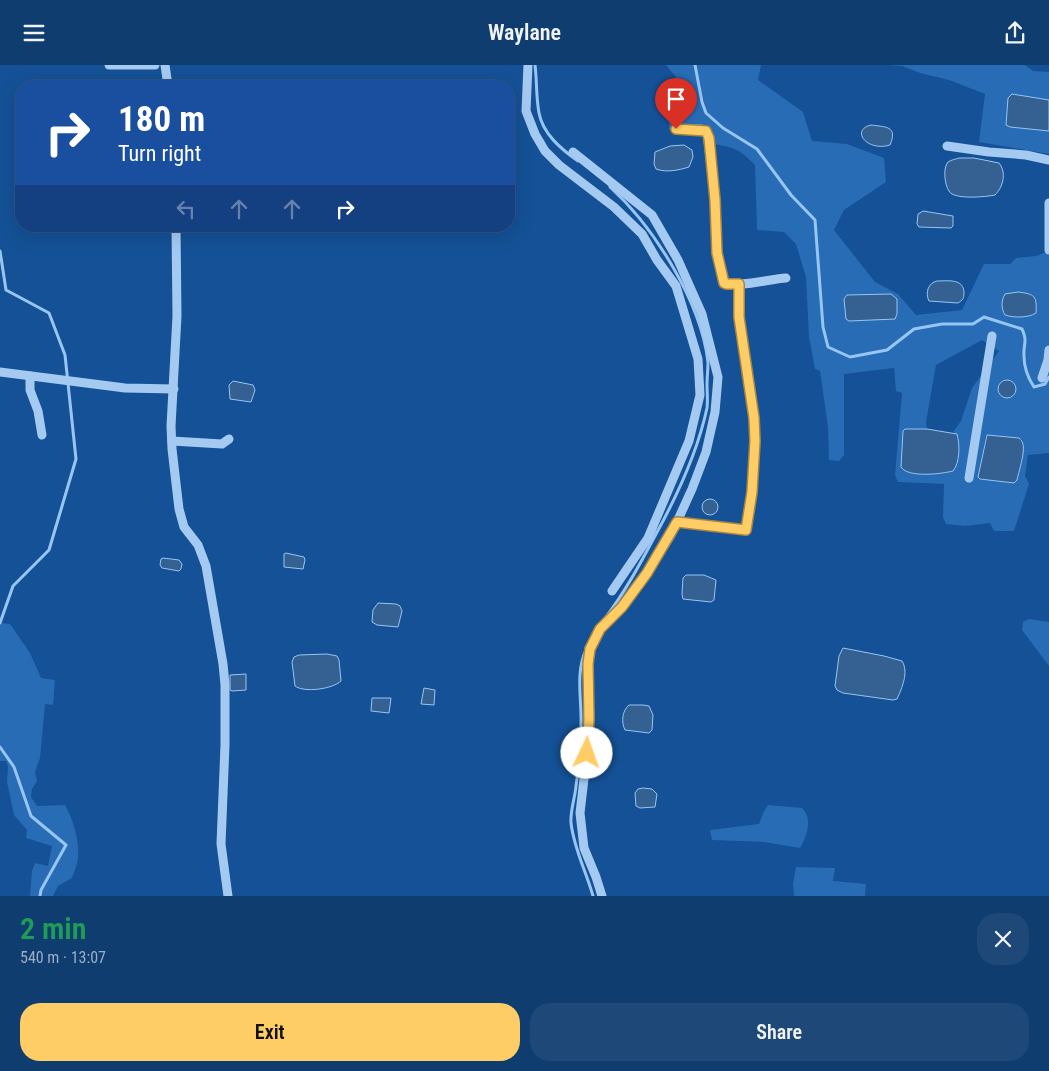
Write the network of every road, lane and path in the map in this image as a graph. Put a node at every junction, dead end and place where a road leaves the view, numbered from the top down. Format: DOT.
graph roads {
  1 [pos="109,65"];
  2 [pos="155,65"];
  3 [pos="165,65"];
  4 [pos="528,65"];
  5 [pos="167,80"];
  6 [pos="676,129"];
  7 [pos="947,146"];
  8 [pos="573,152"];
  9 [pos="1049,160"];
  10 [pos="1049,203"];
  11 [pos="176,232"];
  12 [pos="1049,250"];
  13 [pos="786,278"];
  14 [pos="739,284"];
  15 [pos="992,336"];
  16 [pos="1049,350"];
  17 [pos="0,372"];
  18 [pos="30,376"];
  19 [pos="1042,378"];
  20 [pos="174,389"];
  21 [pos="42,435"];
  22 [pos="229,439"];
  23 [pos="172,441"];
  24 [pos="969,478"];
  25 [pos="677,522"];
  26 [pos="612,591"];
  27 [pos="228,896"];
  28 [pos="602,896"];
  1 -- 2 [label="street"];
  3 -- 5 [label="street"];
  4 -- 26 [label="street"];
  6 -- 14 [label="street"];
  7 -- 9 [label="street"];
  8 -- 25 [label="street"];
  10 -- 12 [label="street"];
  11 -- 20 [label="street"];
  13 -- 14 [label="street"];
  14 -- 25 [label="street"];
  15 -- 24 [label="street"];
  16 -- 19 [label="street"];
  17 -- 18 [label="street"];
  18 -- 20 [label="street"];
  18 -- 21 [label="street"];
  20 -- 23 [label="street"];
  22 -- 23 [label="street"];
  23 -- 27 [label="street"];
  25 -- 28 [label="street"];
}
